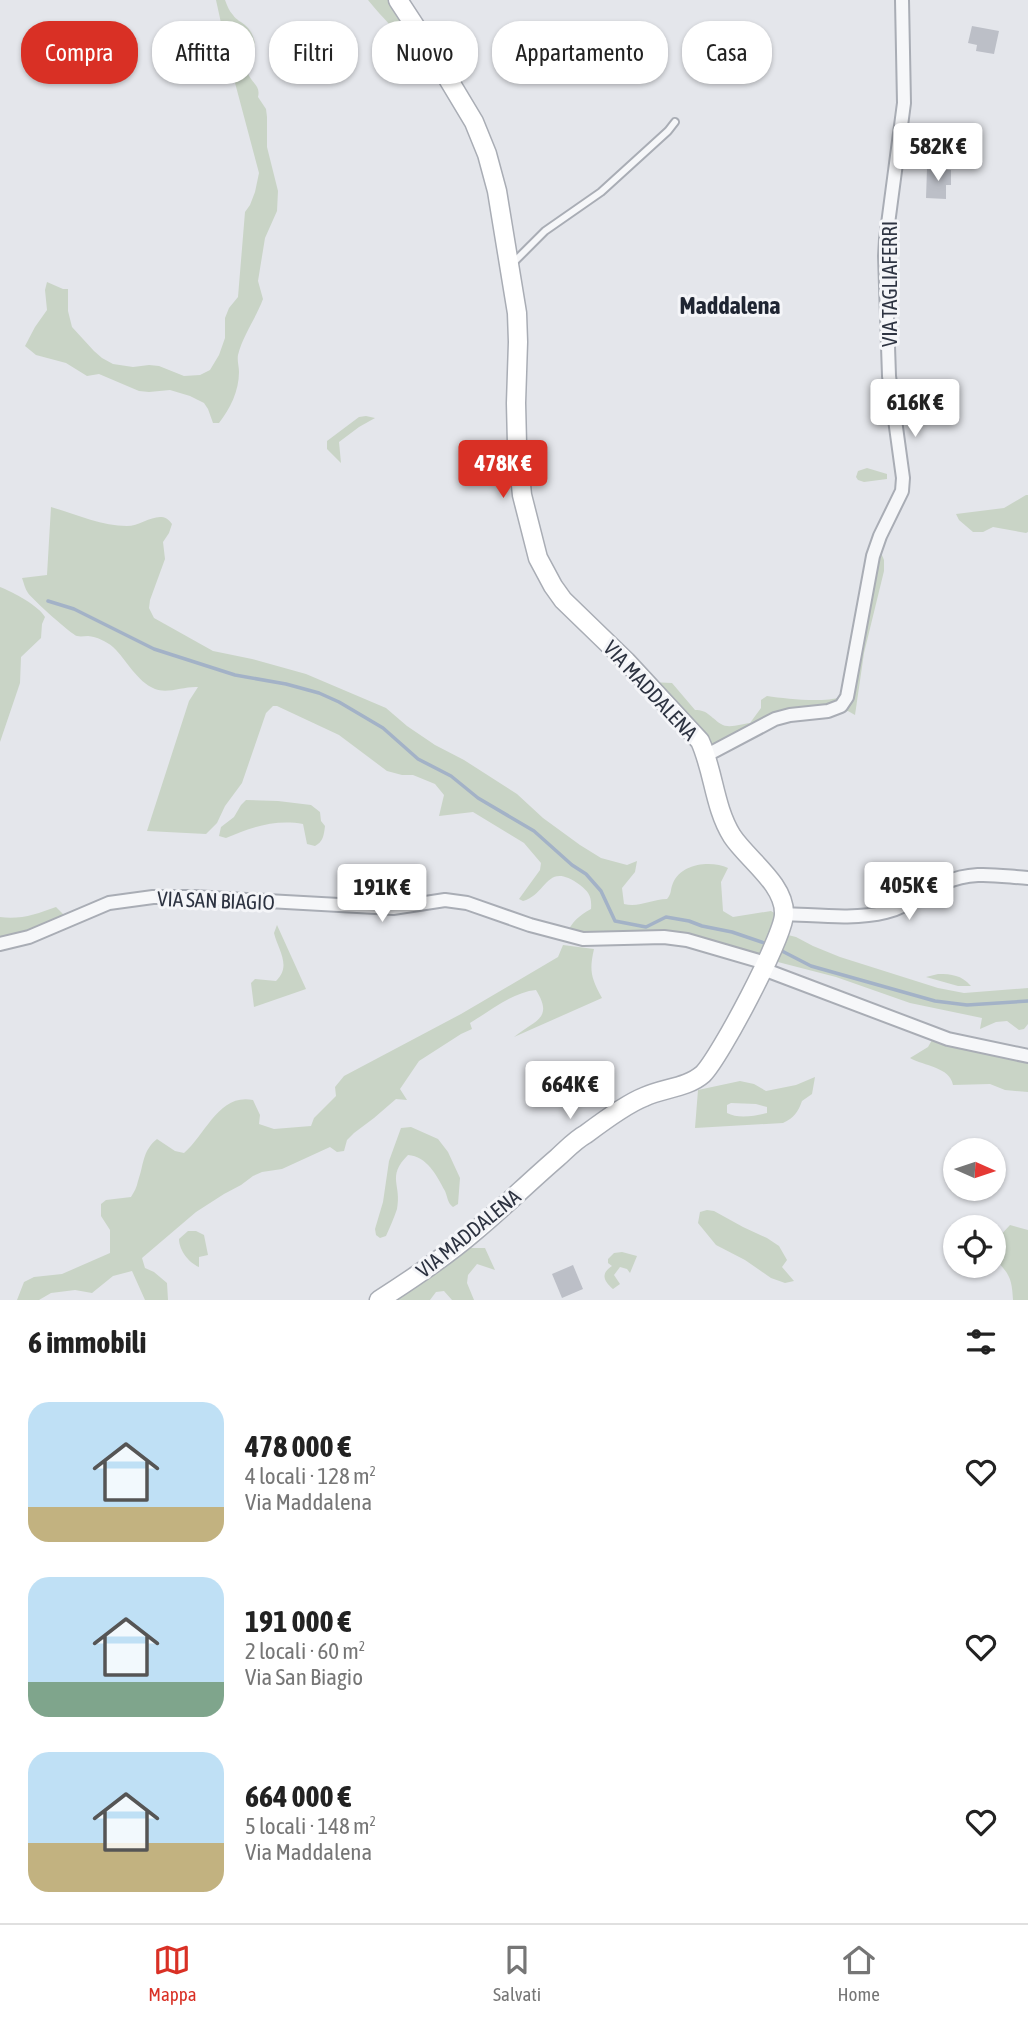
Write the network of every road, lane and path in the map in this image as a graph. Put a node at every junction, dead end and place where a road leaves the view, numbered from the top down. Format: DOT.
graph roads {
  1 [pos="398,0"];
  2 [pos="902,0"];
  3 [pos="675,122"];
  4 [pos="510,266"];
  5 [pos="707,755"];
  6 [pos="1028,878"];
  7 [pos="785,914"];
  8 [pos="0,944"];
  9 [pos="765,964"];
  10 [pos="1028,1056"];
  11 [pos="379,1300"];
  1 -- 4 [label="street, VIA MADDALENA"];
  2 -- 5 [label="street, VIA TAGLIAFERRI"];
  3 -- 4 [label="lane"];
  4 -- 5 [label="street, VIA MADDALENA"];
  5 -- 7 [label="street, VIA MADDALENA"];
  6 -- 7 [label="street"];
  7 -- 9 [label="street, VIA MADDALENA"];
  8 -- 9 [label="street, VIA SAN BIAGIO"];
  9 -- 10 [label="street, VIA SAN BIAGIO"];
  9 -- 11 [label="street, VIA MADDALENA"];
}
